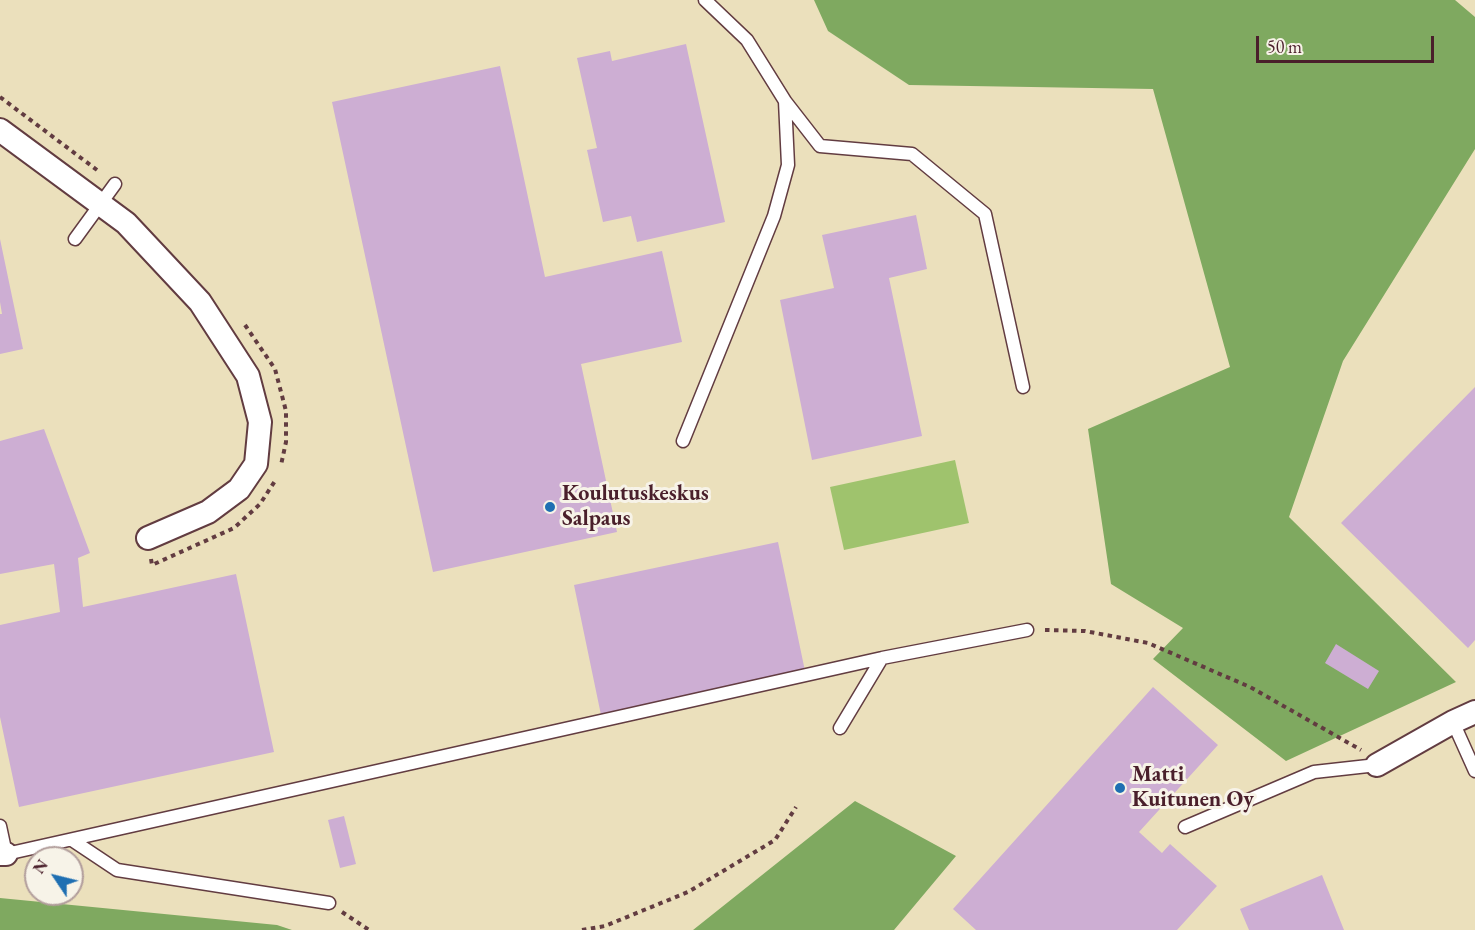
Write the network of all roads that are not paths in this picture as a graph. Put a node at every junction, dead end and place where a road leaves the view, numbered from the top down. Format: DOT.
graph roads {
  1 [pos="705,0"];
  2 [pos="785,101"];
  3 [pos="0,130"];
  4 [pos="115,184"];
  5 [pos="101,205"];
  6 [pos="75,238"];
  7 [pos="1023,387"];
  8 [pos="683,441"];
  9 [pos="148,538"];
  10 [pos="1027,630"];
  11 [pos="882,658"];
  12 [pos="1475,712"];
  13 [pos="1453,722"];
  14 [pos="840,728"];
  15 [pos="1377,765"];
  16 [pos="1475,771"];
  17 [pos="0,826"];
  18 [pos="1185,826"];
  19 [pos="72,840"];
  20 [pos="3,854"];
  21 [pos="329,903"];
  1 -- 2 [label="lane"];
  2 -- 7 [label="lane"];
  2 -- 8 [label="lane"];
  3 -- 5 [label="street"];
  4 -- 5 [label="lane"];
  5 -- 6 [label="lane"];
  5 -- 9 [label="street"];
  10 -- 11 [label="lane"];
  11 -- 14 [label="lane"];
  11 -- 19 [label="lane"];
  12 -- 13 [label="street"];
  13 -- 15 [label="street"];
  13 -- 16 [label="lane"];
  15 -- 18 [label="lane"];
  17 -- 20 [label="lane"];
  19 -- 20 [label="lane"];
  19 -- 21 [label="lane"];
}
